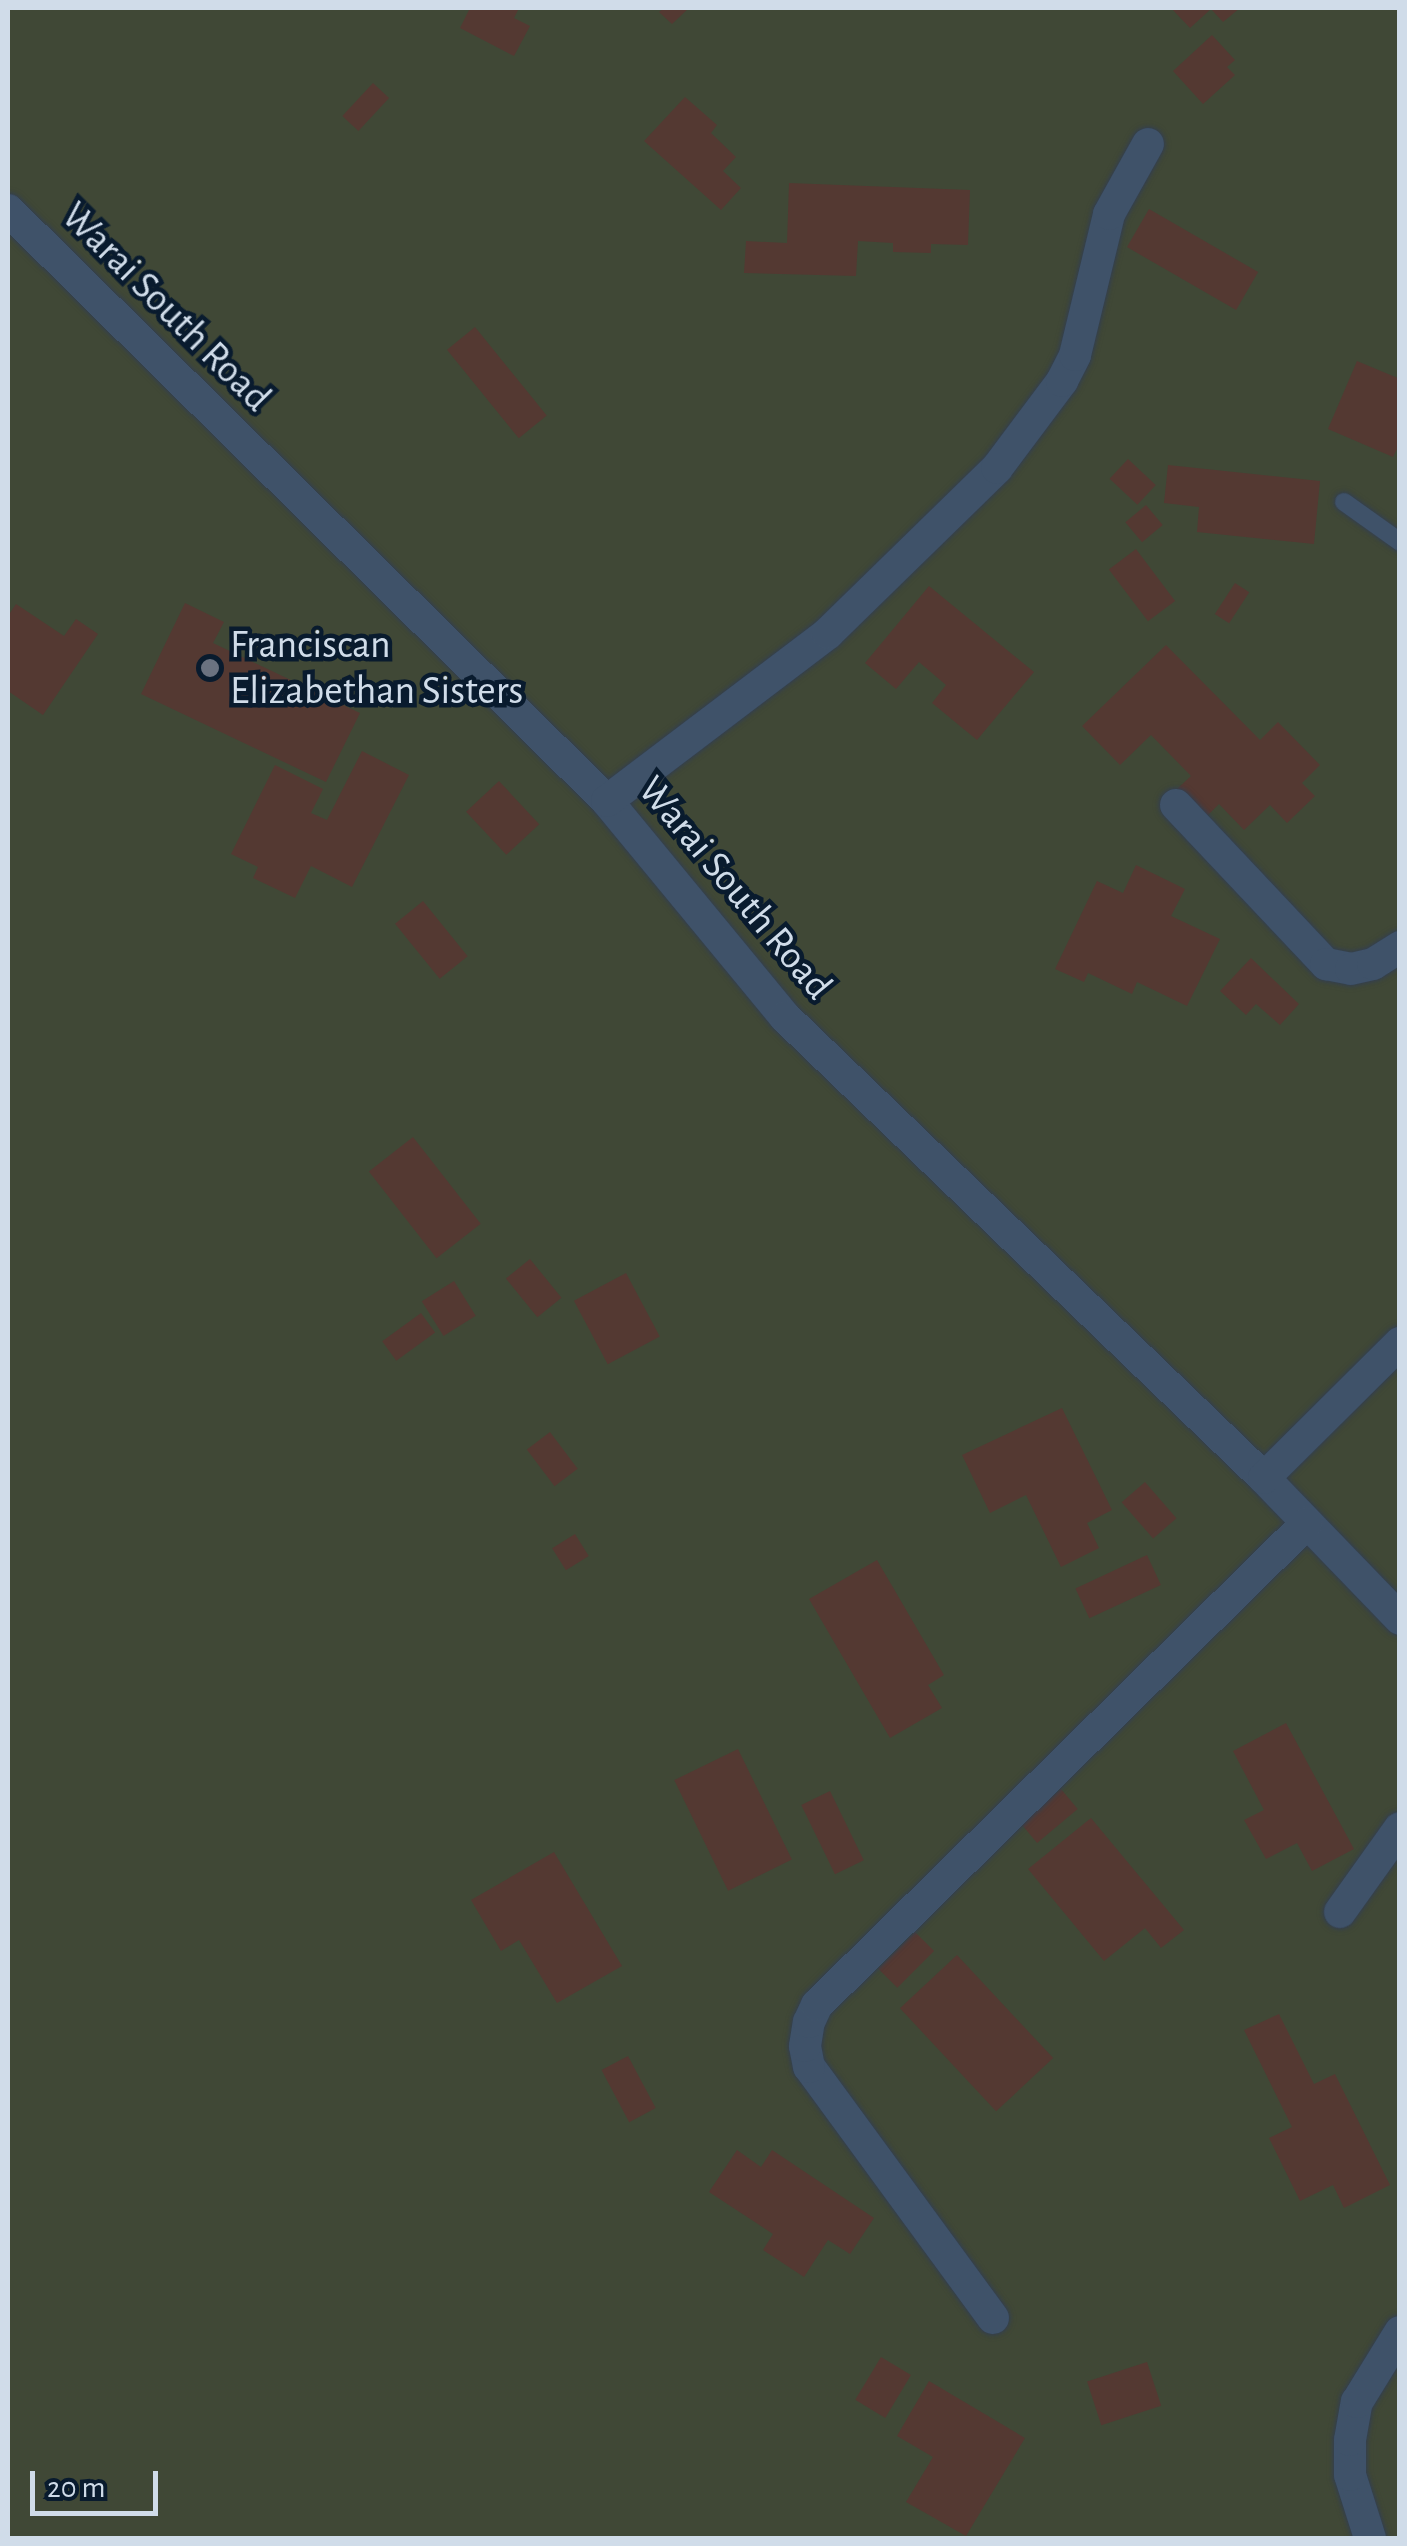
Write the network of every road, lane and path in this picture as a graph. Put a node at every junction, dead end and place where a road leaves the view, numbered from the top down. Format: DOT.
graph roads {
  1 [pos="1148,144"];
  2 [pos="8,210"];
  3 [pos="1344,502"];
  4 [pos="1400,542"];
  5 [pos="607,800"];
  6 [pos="1176,805"];
  7 [pos="1400,947"];
  8 [pos="1400,1343"];
  9 [pos="1264,1478"];
  10 [pos="1307,1523"];
  11 [pos="1400,1619"];
  12 [pos="1400,1828"];
  13 [pos="1340,1912"];
  14 [pos="993,2318"];
  15 [pos="1400,2332"];
  16 [pos="1370,2538"];
  1 -- 5 [label="street"];
  2 -- 5 [label="street, Warai South Road"];
  3 -- 4 [label="lane"];
  5 -- 9 [label="street, Warai South Road"];
  6 -- 7 [label="street"];
  8 -- 9 [label="street"];
  9 -- 10 [label="street, Warai South Road"];
  10 -- 11 [label="street, Warai South Road"];
  10 -- 14 [label="street"];
  12 -- 13 [label="street"];
  15 -- 16 [label="street"];
}
